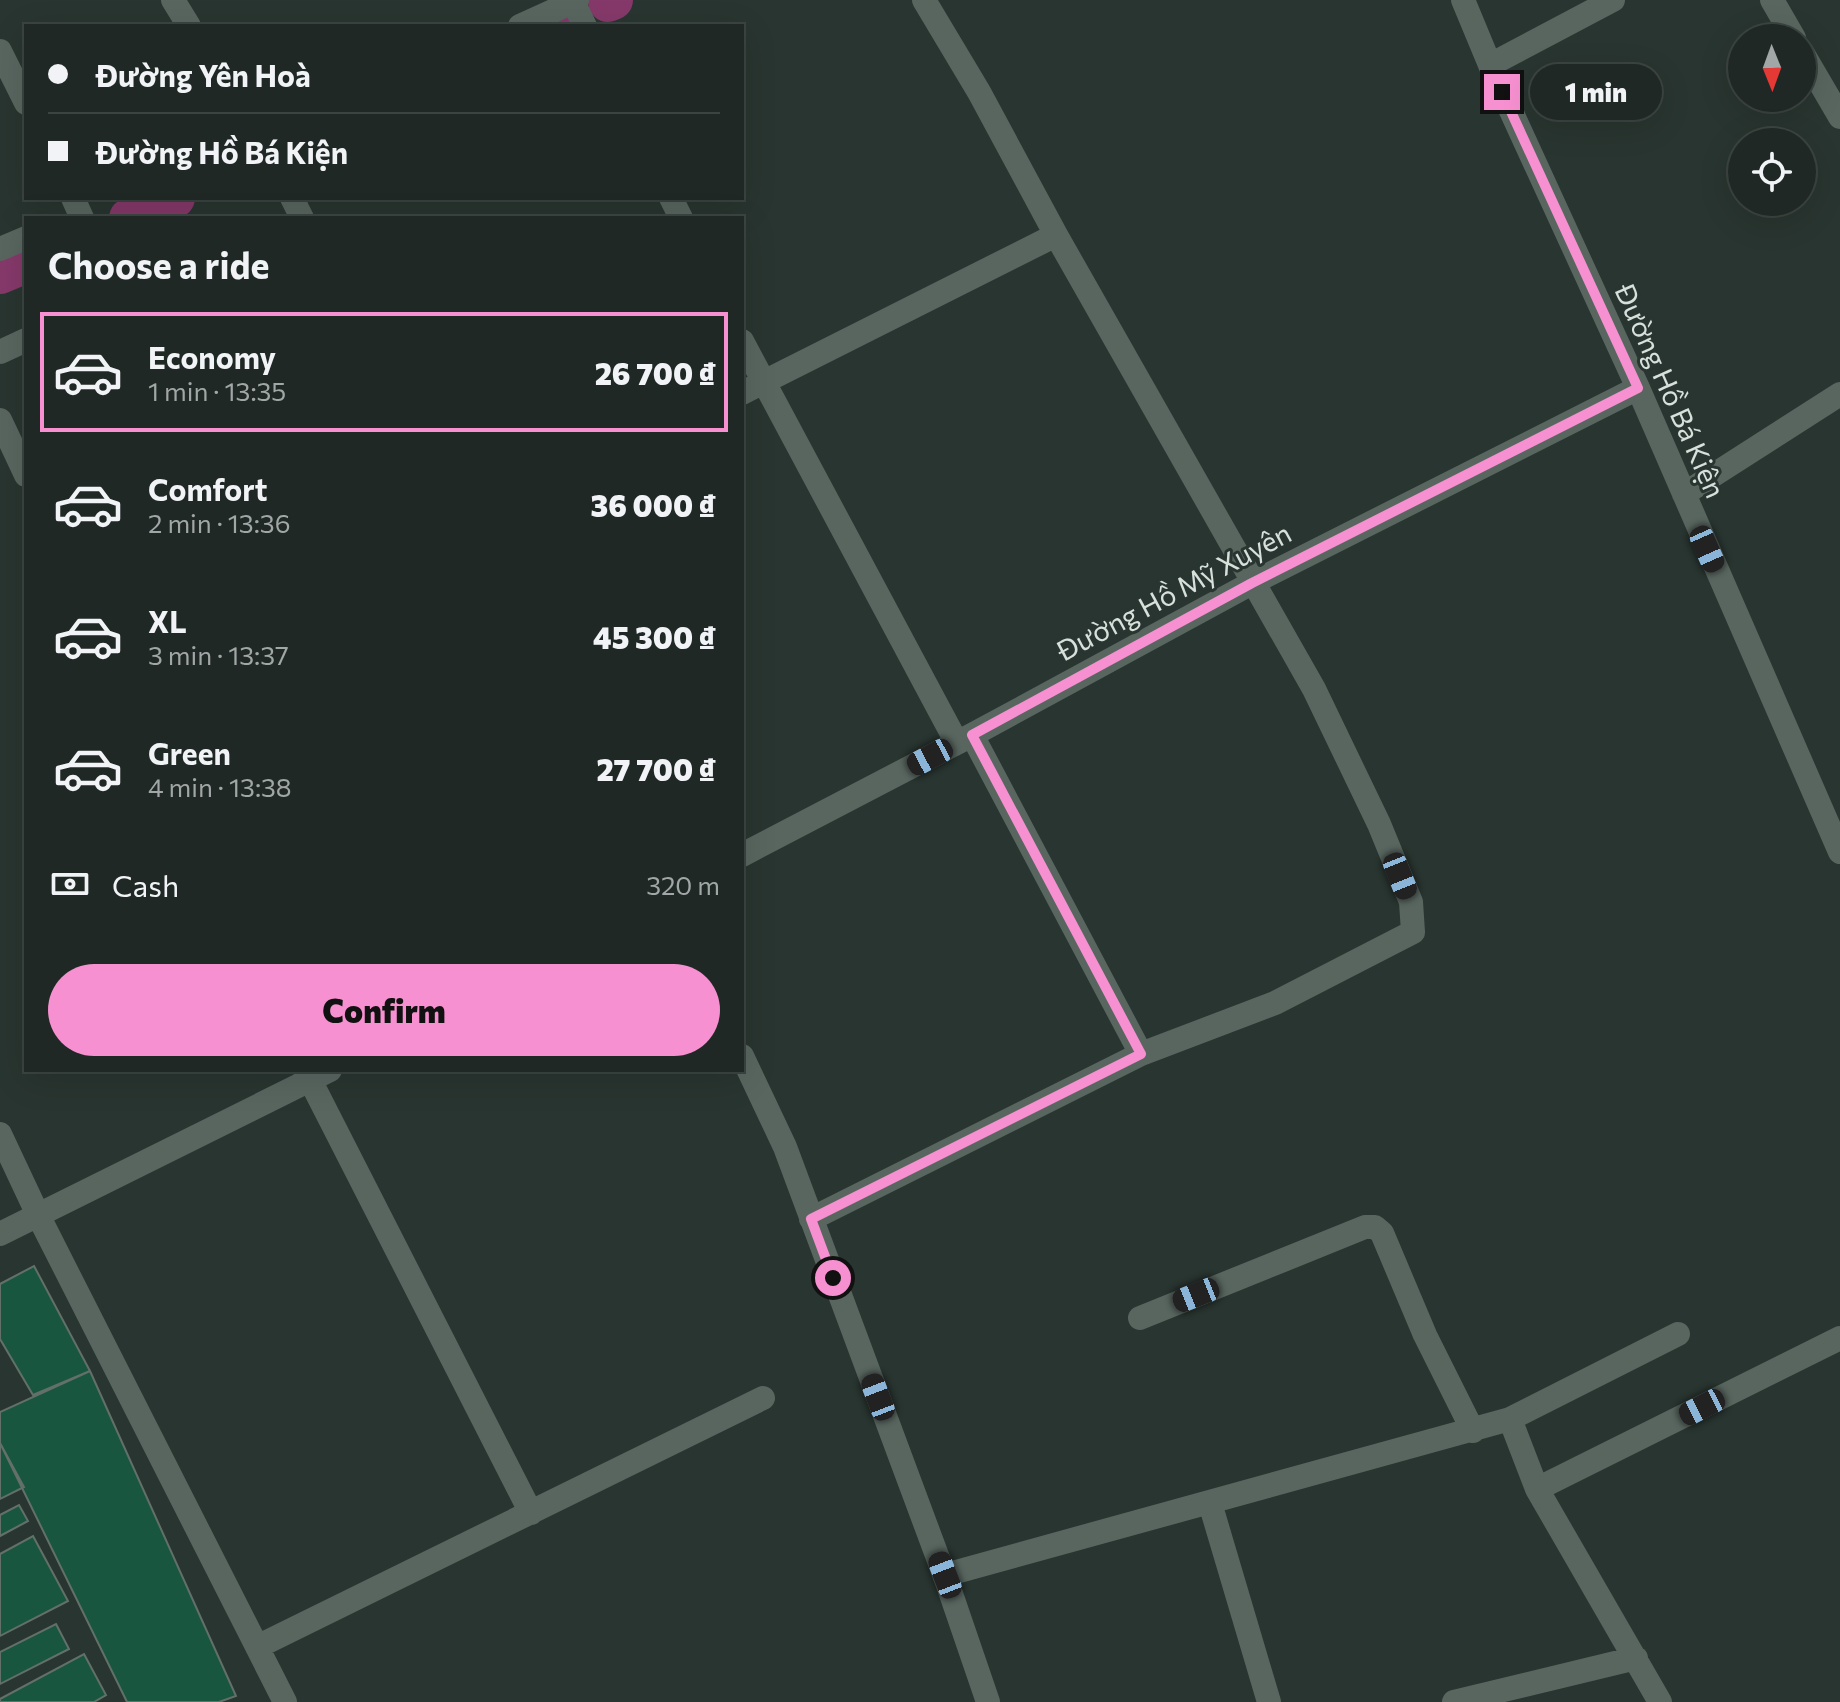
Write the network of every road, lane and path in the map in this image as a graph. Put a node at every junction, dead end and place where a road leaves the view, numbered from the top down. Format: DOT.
graph roads {
  1 [pos="173,0"];
  2 [pos="924,0"];
  3 [pos="1463,0"];
  4 [pos="1613,0"];
  5 [pos="1772,0"];
  6 [pos="575,1"];
  7 [pos="188,24"];
  8 [pos="524,24"];
  9 [pos="584,24"];
  10 [pos="1786,24"];
  11 [pos="0,51"];
  12 [pos="1490,65"];
  13 [pos="1816,76"];
  14 [pos="24,99"];
  15 [pos="1840,117"];
  16 [pos="1056,235"];
  17 [pos="24,239"];
  18 [pos="0,249"];
  19 [pos="24,341"];
  20 [pos="744,350"];
  21 [pos="0,352"];
  22 [pos="752,387"];
  23 [pos="1638,388"];
  24 [pos="1840,394"];
  25 [pos="0,420"];
  26 [pos="24,471"];
  27 [pos="1684,494"];
  28 [pos="1252,583"];
  29 [pos="964,739"];
  30 [pos="1833,815"];
  31 [pos="1840,852"];
  32 [pos="744,854"];
  33 [pos="1141,1054"];
  34 [pos="744,1060"];
  35 [pos="315,1074"];
  36 [pos="0,1134"];
  37 [pos="38,1215"];
  38 [pos="811,1219"];
  39 [pos="0,1234"];
  40 [pos="1140,1318"];
  41 [pos="1678,1334"];
  42 [pos="1840,1338"];
  43 [pos="763,1398"];
  44 [pos="1510,1419"];
  45 [pos="1473,1431"];
  46 [pos="1537,1489"];
  47 [pos="1210,1503"];
  48 [pos="531,1513"];
  49 [pos="945,1575"];
  50 [pos="257,1647"];
  51 [pos="1636,1658"];
  52 [pos="285,1702"];
  53 [pos="988,1702"];
  54 [pos="1269,1702"];
  55 [pos="1454,1702"];
  56 [pos="1660,1702"];
  1 -- 7 [label="street"];
  2 -- 16 [label="street"];
  3 -- 12 [label="street, Đường Hồ Bá Kiện"];
  4 -- 12 [label="street"];
  5 -- 10 [label="street"];
  6 -- 8 [label="street"];
  6 -- 9 [label="street"];
  11 -- 14 [label="street"];
  12 -- 23 [label="street, Đường Hồ Bá Kiện"];
  13 -- 15 [label="street"];
  16 -- 22 [label="street"];
  16 -- 28 [label="street"];
  17 -- 18 [label="street"];
  19 -- 21 [label="street"];
  20 -- 22 [label="street"];
  22 -- 29 [label="street"];
  23 -- 27 [label="street, Đường Hồ Bá Kiện"];
  23 -- 28 [label="street, Đường Hồ Mỹ Xuyên"];
  24 -- 27 [label="street"];
  25 -- 26 [label="street"];
  27 -- 30 [label="street, Đường Hồ Bá Kiện"];
  28 -- 29 [label="street, Đường Hồ Mỹ Xuyên"];
  28 -- 33 [label="street"];
  29 -- 32 [label="street, Đường Hồ Mỹ Xuyên"];
  29 -- 33 [label="street"];
  30 -- 31 [label="street, Đường Hồ Bá Kiện"];
  33 -- 38 [label="street"];
  34 -- 38 [label="street"];
  35 -- 37 [label="street"];
  35 -- 48 [label="street"];
  36 -- 37 [label="street"];
  37 -- 39 [label="street"];
  37 -- 50 [label="street"];
  38 -- 49 [label="street"];
  40 -- 45 [label="street"];
  41 -- 44 [label="street"];
  42 -- 46 [label="street"];
  43 -- 48 [label="street"];
  44 -- 45 [label="street"];
  44 -- 46 [label="street"];
  45 -- 47 [label="street"];
  46 -- 51 [label="street"];
  47 -- 49 [label="street"];
  47 -- 54 [label="street"];
  48 -- 50 [label="street"];
  49 -- 53 [label="street"];
  50 -- 52 [label="street"];
  51 -- 55 [label="street"];
  51 -- 56 [label="street"];
}
